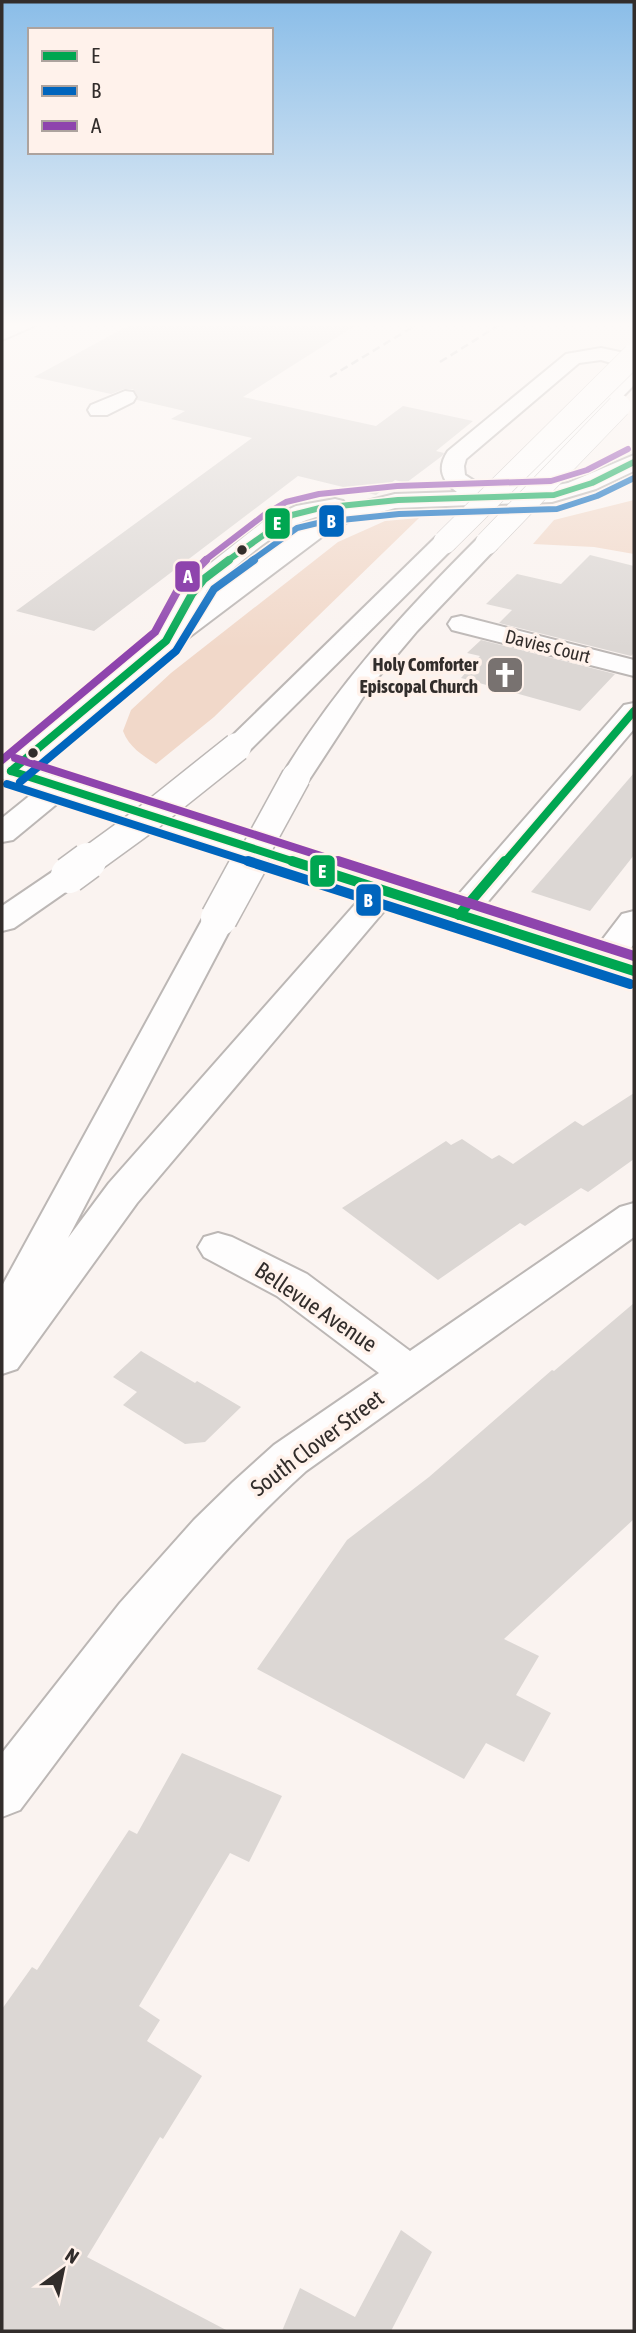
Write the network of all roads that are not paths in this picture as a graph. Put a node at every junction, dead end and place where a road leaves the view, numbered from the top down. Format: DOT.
graph roads {
  1 [pos="486,431"];
  2 [pos="557,431"];
  3 [pos="577,431"];
  4 [pos="595,431"];
  5 [pos="634,462"];
  6 [pos="488,498"];
  7 [pos="461,624"];
  8 [pos="634,668"];
  9 [pos="634,712"];
  10 [pos="6,770"];
  11 [pos="60,787"];
  12 [pos="2,833"];
  13 [pos="384,891"];
  14 [pos="459,915"];
  15 [pos="2,921"];
  16 [pos="634,921"];
  17 [pos="619,966"];
  18 [pos="634,1217"];
  19 [pos="218,1247"];
  20 [pos="2,1325"];
  21 [pos="2,1358"];
  22 [pos="410,1374"];
  23 [pos="2,1793"];
  1 -- 6 [label="main road"];
  2 -- 15 [label="main road, bridge"];
  3 -- 6 [label="main road"];
  4 -- 20 [label="main road, bridge"];
  5 -- 6 [label="main road"];
  6 -- 10 [label="main road"];
  7 -- 8 [label="main road, Davies Court"];
  9 -- 14 [label="main road"];
  10 -- 11 [label="main road"];
  11 -- 12 [label="main road"];
  11 -- 13 [label="main road"];
  13 -- 14 [label="main road"];
  13 -- 21 [label="main road"];
  14 -- 17 [label="main road"];
  16 -- 17 [label="main road"];
  18 -- 22 [label="main road, South Clover Street"];
  19 -- 22 [label="main road, Bellevue Avenue"];
  22 -- 23 [label="main road, South Clover Street"];
}
